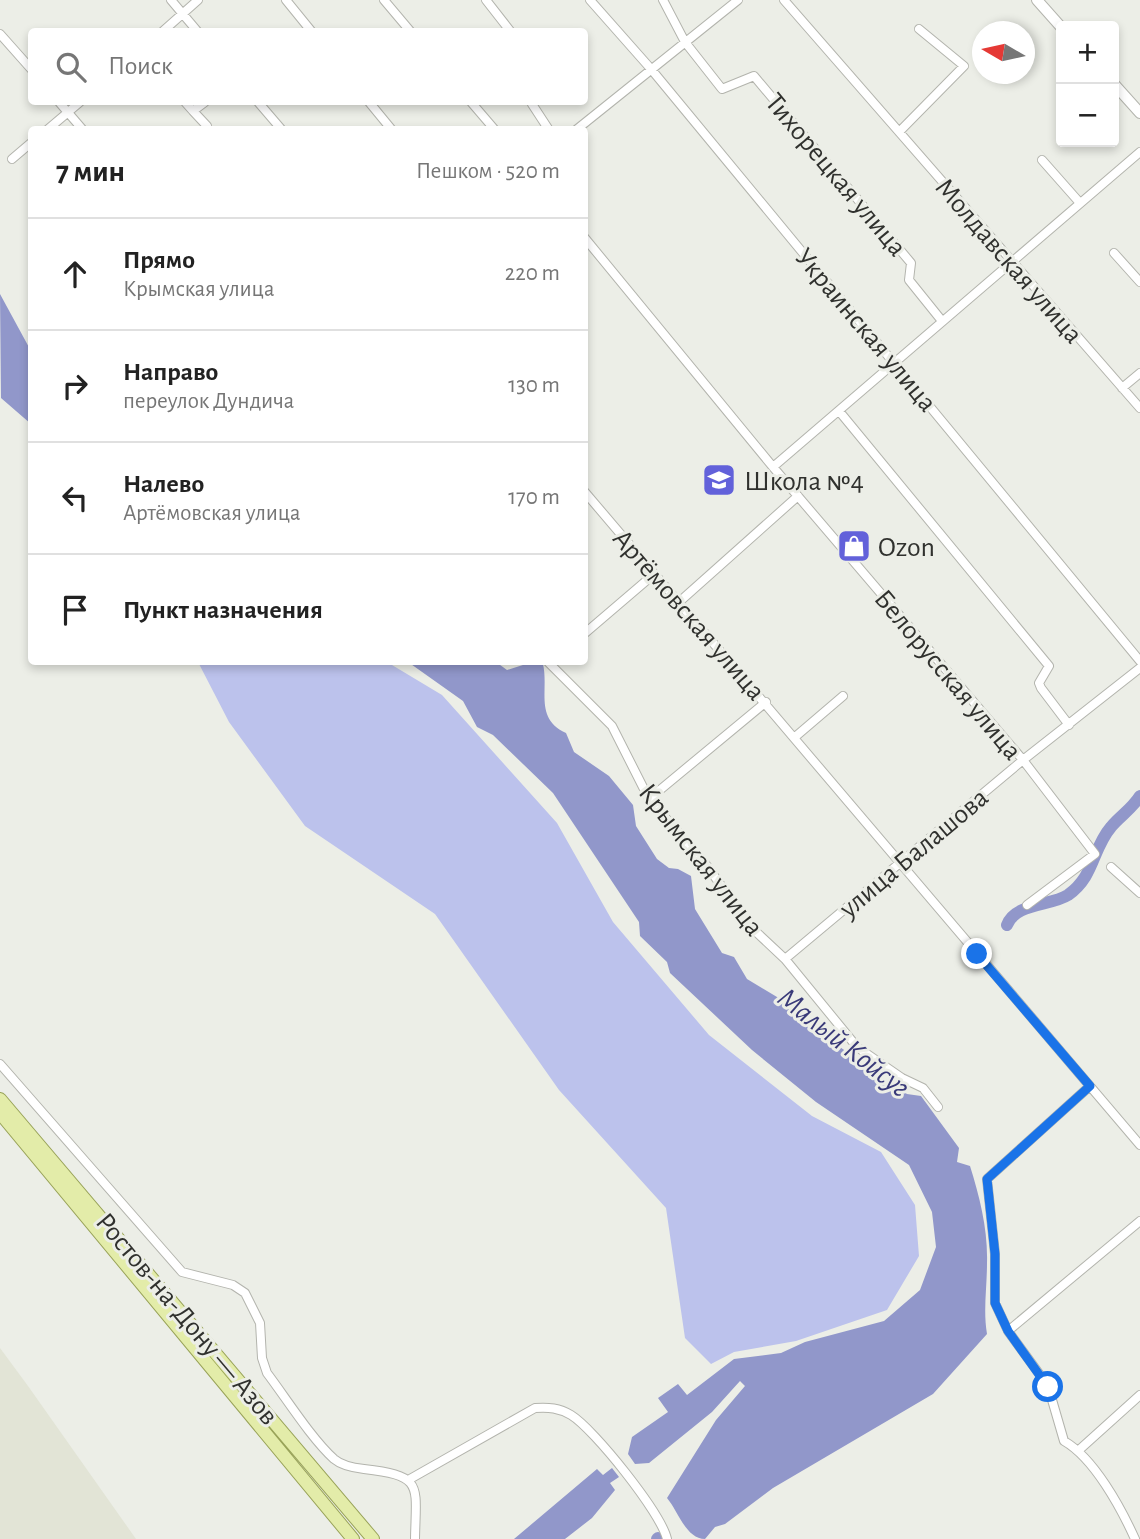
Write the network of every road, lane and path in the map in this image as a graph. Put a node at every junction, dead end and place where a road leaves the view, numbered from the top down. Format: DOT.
graph roads {
  1 [pos="171,0"];
  2 [pos="198,0"];
  3 [pos="286,0"];
  4 [pos="384,0"];
  5 [pos="486,0"];
  6 [pos="590,0"];
  7 [pos="663,0"];
  8 [pos="738,0"];
  9 [pos="784,0"];
  10 [pos="1037,0"];
  11 [pos="183,14"];
  12 [pos="1056,21"];
  13 [pos="167,28"];
  14 [pos="195,28"];
  15 [pos="309,28"];
  16 [pos="408,28"];
  17 [pos="509,28"];
  18 [pos="919,29"];
  19 [pos="0,34"];
  20 [pos="685,42"];
  21 [pos="28,66"];
  22 [pos="651,69"];
  23 [pos="1119,90"];
  24 [pos="62,105"];
  25 [pos="75,105"];
  26 [pos="188,105"];
  27 [pos="201,105"];
  28 [pos="261,105"];
  29 [pos="371,105"];
  30 [pos="474,105"];
  31 [pos="533,105"];
  32 [pos="68,111"];
  33 [pos="193,111"];
  34 [pos="1140,113"];
  35 [pos="51,126"];
  36 [pos="80,126"];
  37 [pos="206,126"];
  38 [pos="279,126"];
  39 [pos="389,126"];
  40 [pos="492,126"];
  41 [pos="546,126"];
  42 [pos="581,126"];
  43 [pos="899,132"];
  44 [pos="28,145"];
  45 [pos="1140,152"];
  46 [pos="12,159"];
  47 [pos="1042,160"];
  48 [pos="1080,203"];
  49 [pos="588,242"];
  50 [pos="1114,253"];
  51 [pos="1011,262"];
  52 [pos="1140,282"];
  53 [pos="942,321"];
  54 [pos="893,361"];
  55 [pos="1140,373"];
  56 [pos="1122,388"];
  57 [pos="1140,408"];
  58 [pos="839,411"];
  59 [pos="773,467"];
  60 [pos="588,496"];
  61 [pos="798,496"];
  62 [pos="653,575"];
  63 [pos="678,603"];
  64 [pos="588,631"];
  65 [pos="1140,661"];
  66 [pos="553,665"];
  67 [pos="1140,667"];
  68 [pos="843,696"];
  69 [pos="766,702"];
  70 [pos="1069,725"];
  71 [pos="794,737"];
  72 [pos="1023,761"];
  73 [pos="649,799"];
  74 [pos="900,865"];
  75 [pos="1111,867"];
  76 [pos="1140,893"];
  77 [pos="1027,905"];
  78 [pos="785,959"];
  79 [pos="0,1064"];
  80 [pos="1090,1086"];
  81 [pos="0,1099"];
  82 [pos="938,1107"];
  83 [pos="0,1113"];
  84 [pos="1140,1145"];
  85 [pos="1140,1221"];
  86 [pos="1008,1331"];
  87 [pos="1140,1395"];
  88 [pos="1079,1450"];
  89 [pos="411,1479"];
  90 [pos="353,1539"];
  91 [pos="373,1539"];
  92 [pos="415,1539"];
  93 [pos="667,1539"];
  94 [pos="1135,1539"];
  1 -- 11 [label="street"];
  2 -- 11 [label="street"];
  3 -- 15 [label="street"];
  4 -- 16 [label="street"];
  5 -- 17 [label="street"];
  6 -- 22 [label="street, Украинская улица"];
  7 -- 20 [label="street, Тихорецкая улица"];
  8 -- 20 [label="street"];
  9 -- 43 [label="street, Молдавская улица"];
  10 -- 12 [label="main road"];
  11 -- 13 [label="street"];
  11 -- 14 [label="street"];
  18 -- 43 [label="street"];
  19 -- 21 [label="street"];
  20 -- 22 [label="street"];
  20 -- 53 [label="street, Тихорецкая улица"];
  22 -- 42 [label="street"];
  22 -- 54 [label="street, Украинская улица"];
  23 -- 34 [label="main road"];
  24 -- 32 [label="street"];
  25 -- 32 [label="street"];
  26 -- 33 [label="street"];
  27 -- 33 [label="street"];
  28 -- 38 [label="street"];
  29 -- 39 [label="street"];
  30 -- 40 [label="street"];
  31 -- 41 [label="street"];
  32 -- 35 [label="street"];
  32 -- 36 [label="street"];
  33 -- 37 [label="street"];
  43 -- 51 [label="street, Молдавская улица"];
  44 -- 46 [label="street"];
  45 -- 48 [label="street"];
  47 -- 48 [label="street"];
  48 -- 51 [label="street"];
  49 -- 59 [label="street, Белорусская улица"];
  50 -- 52 [label="street"];
  51 -- 53 [label="street"];
  51 -- 56 [label="street, Молдавская улица"];
  53 -- 54 [label="street"];
  54 -- 58 [label="street"];
  54 -- 65 [label="street, Украинская улица"];
  55 -- 56 [label="street"];
  56 -- 57 [label="street, Молдавская улица"];
  58 -- 59 [label="street"];
  58 -- 70 [label="street"];
  59 -- 61 [label="street, Белорусская улица"];
  60 -- 62 [label="street, Артёмовская улица"];
  61 -- 63 [label="street"];
  61 -- 72 [label="street, Белорусская улица"];
  62 -- 63 [label="street, Артёмовская улица"];
  62 -- 64 [label="street"];
  63 -- 69 [label="street, Артёмовская улица"];
  66 -- 73 [label="street, Крымская улица"];
  67 -- 70 [label="street, улица Балашова"];
  68 -- 71 [label="street"];
  69 -- 71 [label="street, Артёмовская улица"];
  69 -- 73 [label="street"];
  70 -- 72 [label="street, улица Балашова"];
  71 -- 74 [label="street, Артёмовская улица"];
  72 -- 74 [label="street, улица Балашова"];
  72 -- 77 [label="street, Белорусская улица"];
  73 -- 78 [label="street, Крымская улица"];
  74 -- 78 [label="street, улица Балашова"];
  74 -- 80 [label="street, Артёмовская улица"];
  75 -- 76 [label="street"];
  78 -- 82 [label="street, Крымская улица"];
  79 -- 89 [label="street"];
  80 -- 84 [label="street, Артёмовская улица"];
  80 -- 86 [label="street"];
  81 -- 91 [label="main road, Ростов-на-Дону — Азов"];
  83 -- 90 [label="main road, Ростов-на-Дону — Азов"];
  85 -- 86 [label="street"];
  86 -- 88 [label="street"];
  87 -- 88 [label="street"];
  88 -- 94 [label="street"];
  89 -- 92 [label="street"];
  89 -- 93 [label="street"];
}
